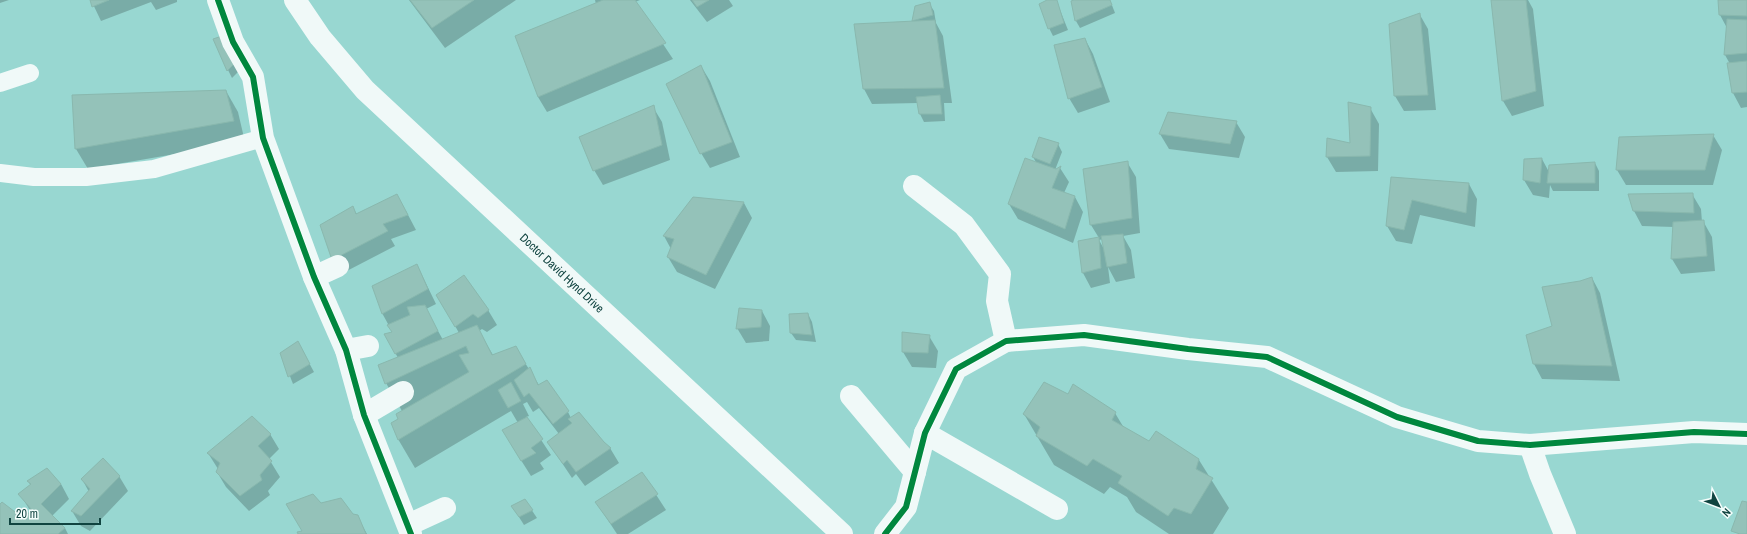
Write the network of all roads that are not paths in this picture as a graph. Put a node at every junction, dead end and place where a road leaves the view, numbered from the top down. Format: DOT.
graph roads {
  1 [pos="218,0"];
  2 [pos="295,0"];
  3 [pos="30,73"];
  4 [pos="0,83"];
  5 [pos="263,138"];
  6 [pos="0,173"];
  7 [pos="914,186"];
  8 [pos="338,266"];
  9 [pos="314,277"];
  10 [pos="1006,341"];
  11 [pos="368,346"];
  12 [pos="346,350"];
  13 [pos="403,392"];
  14 [pos="851,396"];
  15 [pos="364,415"];
  16 [pos="925,433"];
  17 [pos="1747,434"];
  18 [pos="1530,445"];
  19 [pos="915,472"];
  20 [pos="445,508"];
  21 [pos="1057,510"];
  22 [pos="409,530"];
  23 [pos="842,534"];
  24 [pos="885,534"];
  25 [pos="1565,534"];
  1 -- 5 [label="street"];
  2 -- 23 [label="street, Doctor David Hynd Drive"];
  3 -- 4 [label="lane"];
  5 -- 6 [label="lane"];
  5 -- 9 [label="street"];
  7 -- 10 [label="street"];
  8 -- 9 [label="street"];
  9 -- 12 [label="street"];
  10 -- 16 [label="street"];
  10 -- 18 [label="street"];
  11 -- 12 [label="street"];
  12 -- 15 [label="street"];
  13 -- 15 [label="street"];
  14 -- 19 [label="street"];
  15 -- 22 [label="street"];
  16 -- 19 [label="street"];
  16 -- 21 [label="street"];
  17 -- 18 [label="street"];
  18 -- 25 [label="street"];
  19 -- 24 [label="street"];
  20 -- 22 [label="street"];
}
